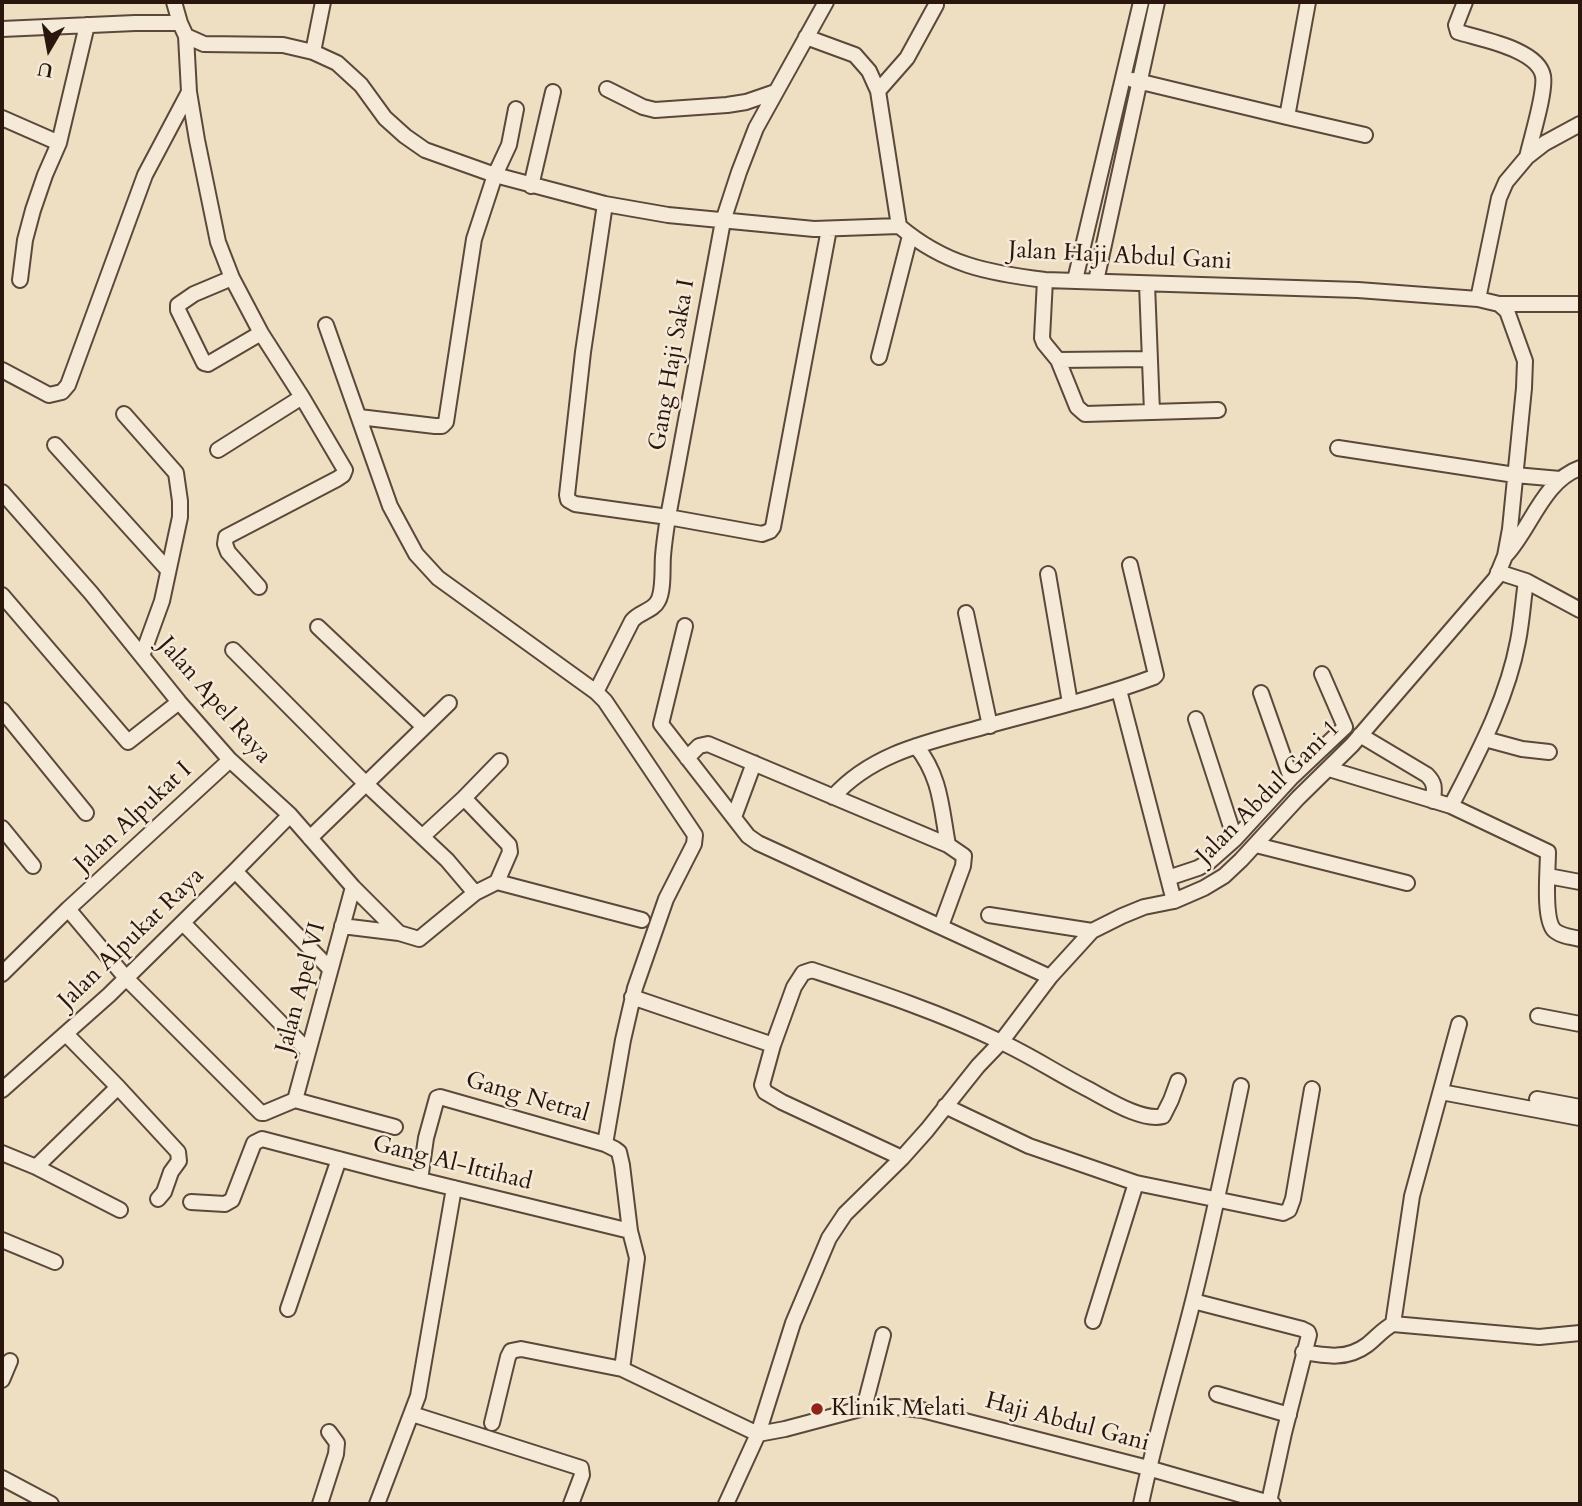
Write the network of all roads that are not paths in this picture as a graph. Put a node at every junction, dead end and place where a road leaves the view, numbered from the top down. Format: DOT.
graph roads {
  1 [pos="174,2"];
  2 [pos="323,2"];
  3 [pos="826,2"];
  4 [pos="1141,2"];
  5 [pos="1157,2"];
  6 [pos="1308,2"];
  7 [pos="1465,2"];
  8 [pos="936,5"];
  9 [pos="87,25"];
  10 [pos="2,29"];
  11 [pos="183,29"];
  12 [pos="806,37"];
  13 [pos="313,52"];
  14 [pos="1124,77"];
  15 [pos="1140,81"];
  16 [pos="607,89"];
  17 [pos="878,91"];
  18 [pos="189,92"];
  19 [pos="553,92"];
  20 [pos="775,93"];
  21 [pos="516,109"];
  22 [pos="1287,117"];
  23 [pos="2,118"];
  24 [pos="1580,124"];
  25 [pos="1365,135"];
  26 [pos="59,143"];
  27 [pos="1527,157"];
  28 [pos="495,175"];
  29 [pos="531,186"];
  30 [pos="605,204"];
  31 [pos="723,221"];
  32 [pos="829,229"];
  33 [pos="905,231"];
  34 [pos="232,278"];
  35 [pos="20,280"];
  36 [pos="1045,280"];
  37 [pos="1075,281"];
  38 [pos="1096,281"];
  39 [pos="1147,284"];
  40 [pos="1478,299"];
  41 [pos="1499,304"];
  42 [pos="1580,304"];
  43 [pos="326,325"];
  44 [pos="261,333"];
  45 [pos="878,357"];
  46 [pos="1149,359"];
  47 [pos="1058,360"];
  48 [pos="2,370"];
  49 [pos="302,397"];
  50 [pos="1218,410"];
  51 [pos="1152,412"];
  52 [pos="124,414"];
  53 [pos="359,417"];
  54 [pos="55,445"];
  55 [pos="1338,448"];
  56 [pos="218,450"];
  57 [pos="1580,468"];
  58 [pos="1515,475"];
  59 [pos="1560,479"];
  60 [pos="2,492"];
  61 [pos="668,517"];
  62 [pos="1505,556"];
  63 [pos="1130,565"];
  64 [pos="168,570"];
  65 [pos="1498,572"];
  66 [pos="1048,574"];
  67 [pos="1525,581"];
  68 [pos="259,587"];
  69 [pos="2,595"];
  70 [pos="1580,610"];
  71 [pos="966,613"];
  72 [pos="685,626"];
  73 [pos="318,627"];
  74 [pos="233,650"];
  75 [pos="142,656"];
  76 [pos="1322,674"];
  77 [pos="1119,690"];
  78 [pos="596,692"];
  79 [pos="1261,693"];
  80 [pos="179,702"];
  81 [pos="1070,702"];
  82 [pos="449,703"];
  83 [pos="2,710"];
  84 [pos="1196,719"];
  85 [pos="990,726"];
  86 [pos="425,727"];
  87 [pos="1360,735"];
  88 [pos="1485,739"];
  89 [pos="916,746"];
  90 [pos="1549,751"];
  91 [pos="687,758"];
  92 [pos="230,760"];
  93 [pos="500,761"];
  94 [pos="754,763"];
  95 [pos="1329,769"];
  96 [pos="1291,778"];
  97 [pos="365,783"];
  98 [pos="833,797"];
  99 [pos="464,798"];
  100 [pos="1433,801"];
  101 [pos="1451,806"];
  102 [pos="86,813"];
  103 [pos="290,815"];
  104 [pos="734,817"];
  105 [pos="2,828"];
  106 [pos="423,836"];
  107 [pos="310,838"];
  108 [pos="1235,839"];
  109 [pos="948,845"];
  110 [pos="1256,845"];
  111 [pos="33,866"];
  112 [pos="235,871"];
  113 [pos="1548,876"];
  114 [pos="1168,878"];
  115 [pos="1580,881"];
  116 [pos="497,882"];
  117 [pos="1406,883"];
  118 [pos="353,887"];
  119 [pos="475,893"];
  120 [pos="1174,901"];
  121 [pos="68,909"];
  122 [pos="989,915"];
  123 [pos="642,920"];
  124 [pos="183,923"];
  125 [pos="342,926"];
  126 [pos="941,926"];
  127 [pos="1092,931"];
  128 [pos="399,933"];
  129 [pos="1580,939"];
  130 [pos="330,969"];
  131 [pos="2,974"];
  132 [pos="1050,977"];
  133 [pos="126,978"];
  134 [pos="632,997"];
  135 [pos="1538,1016"];
  136 [pos="1459,1024"];
  137 [pos="1580,1024"];
  138 [pos="66,1034"];
  139 [pos="1001,1042"];
  140 [pos="773,1045"];
  141 [pos="308,1051"];
  142 [pos="1178,1081"];
  143 [pos="1241,1086"];
  144 [pos="118,1087"];
  145 [pos="1312,1089"];
  146 [pos="2,1090"];
  147 [pos="1441,1092"];
  148 [pos="1536,1099"];
  149 [pos="295,1100"];
  150 [pos="945,1106"];
  151 [pos="1580,1107"];
  152 [pos="1580,1118"];
  153 [pos="395,1127"];
  154 [pos="605,1144"];
  155 [pos="2,1153"];
  156 [pos="339,1158"];
  157 [pos="902,1158"];
  158 [pos="36,1167"];
  159 [pos="420,1180"];
  160 [pos="1136,1183"];
  161 [pos="454,1188"];
  162 [pos="158,1199"];
  163 [pos="1215,1201"];
  164 [pos="191,1202"];
  165 [pos="120,1210"];
  166 [pos="630,1231"];
  167 [pos="2,1240"];
  168 [pos="55,1262"];
  169 [pos="1193,1301"];
  170 [pos="288,1309"];
  171 [pos="1093,1321"];
  172 [pos="1393,1324"];
  173 [pos="1580,1333"];
  174 [pos="883,1335"];
  175 [pos="1303,1352"];
  176 [pos="10,1361"];
  177 [pos="622,1369"];
  178 [pos="2,1380"];
  179 [pos="1217,1394"];
  180 [pos="864,1408"];
  181 [pos="412,1414"];
  182 [pos="1289,1415"];
  183 [pos="492,1423"];
  184 [pos="329,1432"];
  185 [pos="758,1434"];
  186 [pos="1148,1468"];
  187 [pos="2,1478"];
  188 [pos="1271,1503"];
  189 [pos="51,1504"];
  190 [pos="320,1504"];
  191 [pos="377,1504"];
  192 [pos="571,1504"];
  193 [pos="726,1504"];
  194 [pos="1141,1504"];
  1 -- 11 [label="street"];
  2 -- 13 [label="street"];
  3 -- 12 [label="street, Gang Haji Saka I"];
  4 -- 14 [label="street"];
  5 -- 15 [label="street"];
  6 -- 22 [label="street"];
  7 -- 27 [label="street"];
  8 -- 17 [label="street"];
  9 -- 10 [label="street"];
  9 -- 11 [label="street"];
  9 -- 26 [label="street"];
  11 -- 13 [label="street"];
  11 -- 18 [label="street"];
  12 -- 17 [label="street"];
  12 -- 20 [label="street, Gang Haji Saka I"];
  13 -- 28 [label="street"];
  14 -- 15 [label="street"];
  14 -- 37 [label="street"];
  15 -- 22 [label="street"];
  15 -- 38 [label="street"];
  16 -- 20 [label="street"];
  17 -- 33 [label="street"];
  18 -- 34 [label="street"];
  18 -- 48 [label="street"];
  19 -- 29 [label="street"];
  20 -- 31 [label="street, Gang Haji Saka I"];
  21 -- 28 [label="street"];
  22 -- 25 [label="street"];
  23 -- 26 [label="street"];
  24 -- 27 [label="street"];
  26 -- 35 [label="street"];
  27 -- 40 [label="street"];
  28 -- 29 [label="street"];
  28 -- 53 [label="street"];
  29 -- 30 [label="street"];
  30 -- 31 [label="street"];
  30 -- 61 [label="street"];
  31 -- 32 [label="street"];
  31 -- 61 [label="street, Gang Haji Saka I"];
  32 -- 33 [label="street"];
  32 -- 61 [label="street"];
  33 -- 36 [label="street, Jalan Haji Abdul Gani"];
  33 -- 45 [label="street"];
  34 -- 44 [label="street"];
  34 -- 44 [label="street"];
  36 -- 37 [label="street, Jalan Haji Abdul Gani"];
  36 -- 47 [label="street"];
  37 -- 38 [label="street, Jalan Haji Abdul Gani"];
  38 -- 39 [label="street, Jalan Haji Abdul Gani"];
  39 -- 40 [label="street, Jalan Haji Abdul Gani"];
  39 -- 46 [label="street"];
  40 -- 41 [label="street, Jalan Haji Abdul Gani"];
  41 -- 42 [label="street, Jalan Haji Abdul Gani"];
  41 -- 58 [label="street, Jalan Abdul Gani 1"];
  43 -- 53 [label="street"];
  44 -- 49 [label="street"];
  46 -- 47 [label="street"];
  46 -- 51 [label="street"];
  47 -- 51 [label="street"];
  49 -- 56 [label="street"];
  49 -- 68 [label="street"];
  50 -- 51 [label="street"];
  52 -- 64 [label="street"];
  53 -- 78 [label="street"];
  54 -- 64 [label="street"];
  55 -- 58 [label="street"];
  57 -- 59 [label="street"];
  58 -- 59 [label="street"];
  58 -- 62 [label="street, Jalan Abdul Gani 1"];
  59 -- 62 [label="street"];
  60 -- 75 [label="street, Jalan Apel Raya"];
  61 -- 78 [label="street, Gang Haji Saka I"];
  62 -- 65 [label="street, Jalan Abdul Gani 1"];
  63 -- 77 [label="street"];
  64 -- 75 [label="street"];
  65 -- 67 [label="street"];
  65 -- 87 [label="street, Jalan Abdul Gani 1"];
  66 -- 81 [label="street"];
  67 -- 70 [label="street"];
  67 -- 88 [label="street"];
  69 -- 80 [label="street"];
  71 -- 85 [label="street"];
  72 -- 91 [label="street"];
  73 -- 86 [label="street"];
  74 -- 97 [label="street"];
  75 -- 80 [label="street, Jalan Apel Raya"];
  76 -- 96 [label="street"];
  77 -- 81 [label="street"];
  77 -- 114 [label="street"];
  78 -- 134 [label="street"];
  79 -- 96 [label="street"];
  80 -- 92 [label="street, Jalan Apel Raya"];
  81 -- 85 [label="street"];
  82 -- 86 [label="street"];
  83 -- 102 [label="street"];
  84 -- 108 [label="street"];
  85 -- 89 [label="street"];
  86 -- 97 [label="street"];
  87 -- 95 [label="street, Jalan Abdul Gani 1"];
  87 -- 100 [label="street"];
  88 -- 90 [label="street"];
  88 -- 101 [label="street"];
  89 -- 98 [label="street"];
  89 -- 109 [label="street"];
  91 -- 94 [label="street"];
  91 -- 104 [label="street"];
  92 -- 103 [label="street, Jalan Apel Raya"];
  92 -- 121 [label="street, Jalan Alpukat I"];
  93 -- 99 [label="street"];
  94 -- 98 [label="street"];
  94 -- 104 [label="street"];
  95 -- 100 [label="street"];
  95 -- 110 [label="street, Jalan Abdul Gani 1"];
  96 -- 108 [label="street"];
  97 -- 106 [label="street"];
  97 -- 107 [label="street"];
  98 -- 109 [label="street"];
  99 -- 106 [label="street"];
  99 -- 116 [label="street"];
  100 -- 101 [label="street"];
  101 -- 113 [label="street"];
  103 -- 107 [label="street, Jalan Apel Raya"];
  103 -- 112 [label="street, Jalan Alpukat Raya"];
  104 -- 126 [label="street"];
  105 -- 111 [label="street"];
  106 -- 119 [label="street"];
  107 -- 118 [label="street, Jalan Apel Raya"];
  108 -- 114 [label="street"];
  109 -- 126 [label="street"];
  110 -- 117 [label="street"];
  110 -- 120 [label="street, Jalan Abdul Gani 1"];
  112 -- 124 [label="street, Jalan Alpukat Raya"];
  112 -- 130 [label="street"];
  113 -- 115 [label="street"];
  113 -- 129 [label="street"];
  114 -- 120 [label="street"];
  116 -- 119 [label="street"];
  116 -- 123 [label="street"];
  118 -- 125 [label="street, Jalan Apel VI"];
  118 -- 128 [label="street, Jalan Apel Raya"];
  119 -- 128 [label="street"];
  120 -- 127 [label="street, Jalan Abdul Gani 1"];
  121 -- 131 [label="street, Jalan Alpukat I"];
  121 -- 133 [label="street, Jalan Alpukat I"];
  122 -- 127 [label="street"];
  124 -- 133 [label="street, Jalan Alpukat Raya"];
  124 -- 141 [label="street"];
  125 -- 128 [label="street"];
  125 -- 130 [label="street, Jalan Apel VI"];
  126 -- 132 [label="street"];
  127 -- 132 [label="street, Jalan Abdul Gani 1"];
  130 -- 141 [label="street, Jalan Apel VI"];
  132 -- 139 [label="street, Jalan Abdul Gani 1"];
  133 -- 138 [label="street, Jalan Alpukat Raya"];
  133 -- 149 [label="street, Jalan Alpukat I"];
  134 -- 140 [label="street"];
  134 -- 154 [label="street"];
  135 -- 137 [label="street"];
  136 -- 147 [label="street"];
  138 -- 144 [label="street"];
  138 -- 146 [label="street, Jalan Alpukat Raya"];
  139 -- 140 [label="street"];
  139 -- 142 [label="street"];
  139 -- 150 [label="street, Jalan Abdul Gani 1"];
  140 -- 157 [label="street"];
  141 -- 149 [label="street, Jalan Apel VI"];
  143 -- 163 [label="street"];
  144 -- 158 [label="street"];
  144 -- 162 [label="street"];
  145 -- 163 [label="street"];
  147 -- 152 [label="street"];
  147 -- 172 [label="street"];
  148 -- 151 [label="street"];
  149 -- 153 [label="street"];
  150 -- 157 [label="street, Jalan Abdul Gani 1"];
  150 -- 160 [label="street"];
  154 -- 159 [label="street, Gang Netral"];
  154 -- 166 [label="street"];
  155 -- 158 [label="street"];
  156 -- 159 [label="street, Gang Al-Ittihad"];
  156 -- 164 [label="street, Gang Al-Ittihad"];
  156 -- 170 [label="street"];
  157 -- 185 [label="street, Jalan Abdul Gani 1"];
  158 -- 165 [label="street"];
  159 -- 161 [label="street, Gang Al-Ittihad"];
  160 -- 163 [label="street"];
  160 -- 171 [label="street"];
  161 -- 166 [label="street, Gang Al-Ittihad"];
  161 -- 181 [label="street"];
  163 -- 169 [label="street"];
  166 -- 177 [label="street"];
  167 -- 168 [label="street"];
  169 -- 175 [label="street"];
  169 -- 186 [label="street"];
  172 -- 173 [label="street"];
  172 -- 175 [label="street"];
  174 -- 180 [label="street"];
  175 -- 182 [label="street"];
  176 -- 178 [label="street"];
  177 -- 183 [label="street"];
  177 -- 185 [label="street"];
  179 -- 182 [label="street"];
  180 -- 185 [label="street, Haji Abdul Gani"];
  180 -- 186 [label="street, Haji Abdul Gani"];
  181 -- 191 [label="street"];
  181 -- 192 [label="street"];
  182 -- 188 [label="street"];
  184 -- 190 [label="street"];
  185 -- 193 [label="street"];
  186 -- 188 [label="street, Haji Abdul Gani"];
  186 -- 194 [label="street"];
  187 -- 189 [label="street"];
}
